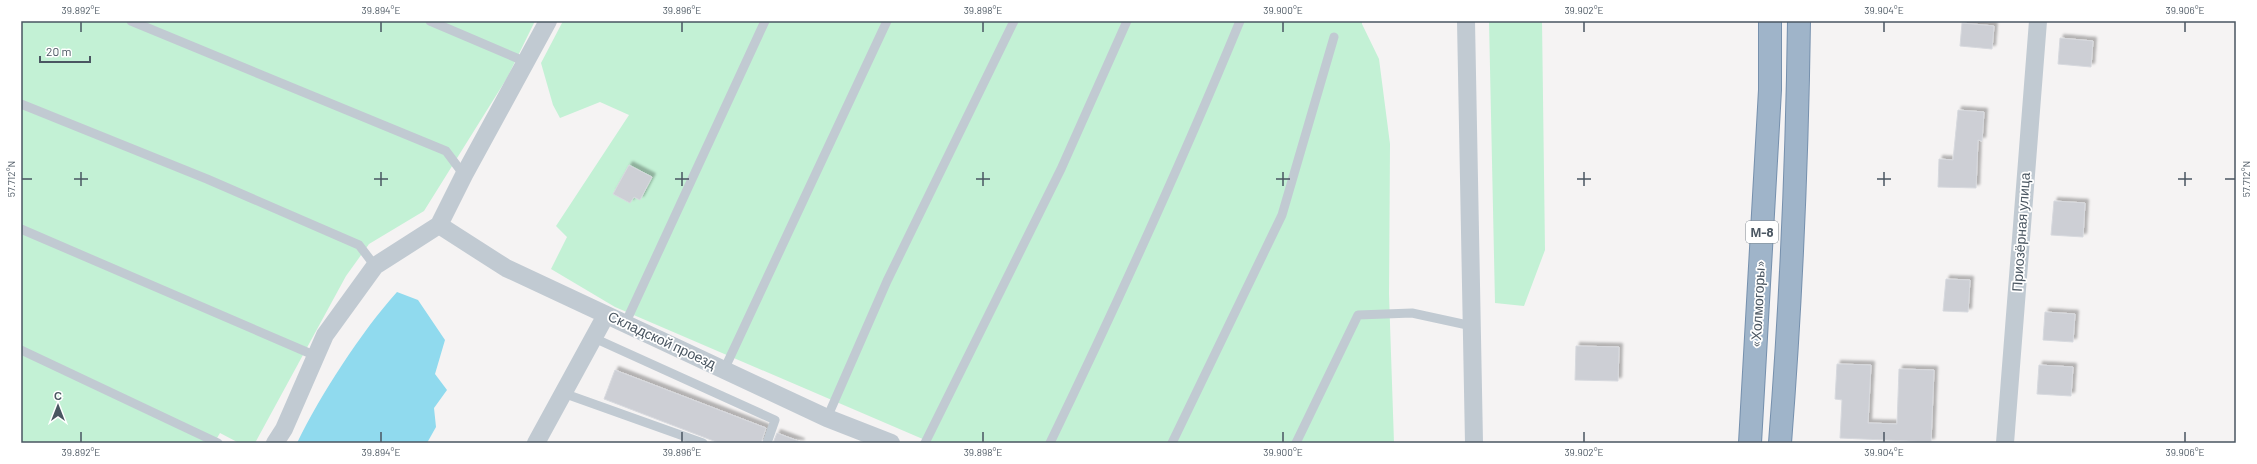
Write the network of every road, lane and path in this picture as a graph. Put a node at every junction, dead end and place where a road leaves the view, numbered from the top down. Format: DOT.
graph roads {
  1 [pos="131,21"];
  2 [pos="430,21"];
  3 [pos="548,21"];
  4 [pos="765,21"];
  5 [pos="887,21"];
  6 [pos="1014,21"];
  7 [pos="1127,21"];
  8 [pos="1240,21"];
  9 [pos="1466,21"];
  10 [pos="1770,21"];
  11 [pos="1798,21"];
  12 [pos="2038,21"];
  13 [pos="1334,37"];
  14 [pos="526,62"];
  15 [pos="21,104"];
  16 [pos="464,175"];
  17 [pos="439,225"];
  18 [pos="21,230"];
  19 [pos="375,266"];
  20 [pos="606,315"];
  21 [pos="625,324"];
  22 [pos="1472,326"];
  23 [pos="594,338"];
  24 [pos="21,350"];
  25 [pos="316,356"];
  26 [pos="724,370"];
  27 [pos="563,393"];
  28 [pos="827,418"];
  29 [pos="218,443"];
  30 [pos="275,443"];
  31 [pos="536,443"];
  32 [pos="703,443"];
  33 [pos="767,443"];
  34 [pos="891,443"];
  35 [pos="925,443"];
  36 [pos="1050,443"];
  37 [pos="1172,443"];
  38 [pos="1296,443"];
  39 [pos="1474,443"];
  40 [pos="1750,443"];
  41 [pos="1780,443"];
  42 [pos="2005,443"];
  1 -- 16 [label="lane"];
  2 -- 14 [label="lane"];
  3 -- 14 [label="street"];
  4 -- 21 [label="lane"];
  5 -- 26 [label="lane"];
  6 -- 28 [label="lane"];
  7 -- 35 [label="lane"];
  8 -- 36 [label="lane"];
  9 -- 22 [label="street"];
  10 -- 40 [label="highway, «Холмогоры» / М-8"];
  11 -- 41 [label="highway, М-8"];
  12 -- 42 [label="street, Приозёрная улица"];
  13 -- 37 [label="lane"];
  14 -- 16 [label="street"];
  15 -- 19 [label="lane"];
  16 -- 17 [label="street"];
  17 -- 19 [label="street"];
  17 -- 20 [label="street, Складской проезд"];
  18 -- 25 [label="lane"];
  19 -- 25 [label="street"];
  20 -- 21 [label="street, Складской проезд"];
  20 -- 23 [label="street"];
  21 -- 26 [label="street, Складской проезд"];
  22 -- 38 [label="lane"];
  22 -- 39 [label="street"];
  23 -- 27 [label="street"];
  23 -- 33 [label="lane"];
  24 -- 29 [label="lane"];
  25 -- 30 [label="street"];
  26 -- 28 [label="street, Складской проезд"];
  27 -- 31 [label="street"];
  27 -- 32 [label="lane"];
  28 -- 34 [label="street, Складской проезд"];
}
